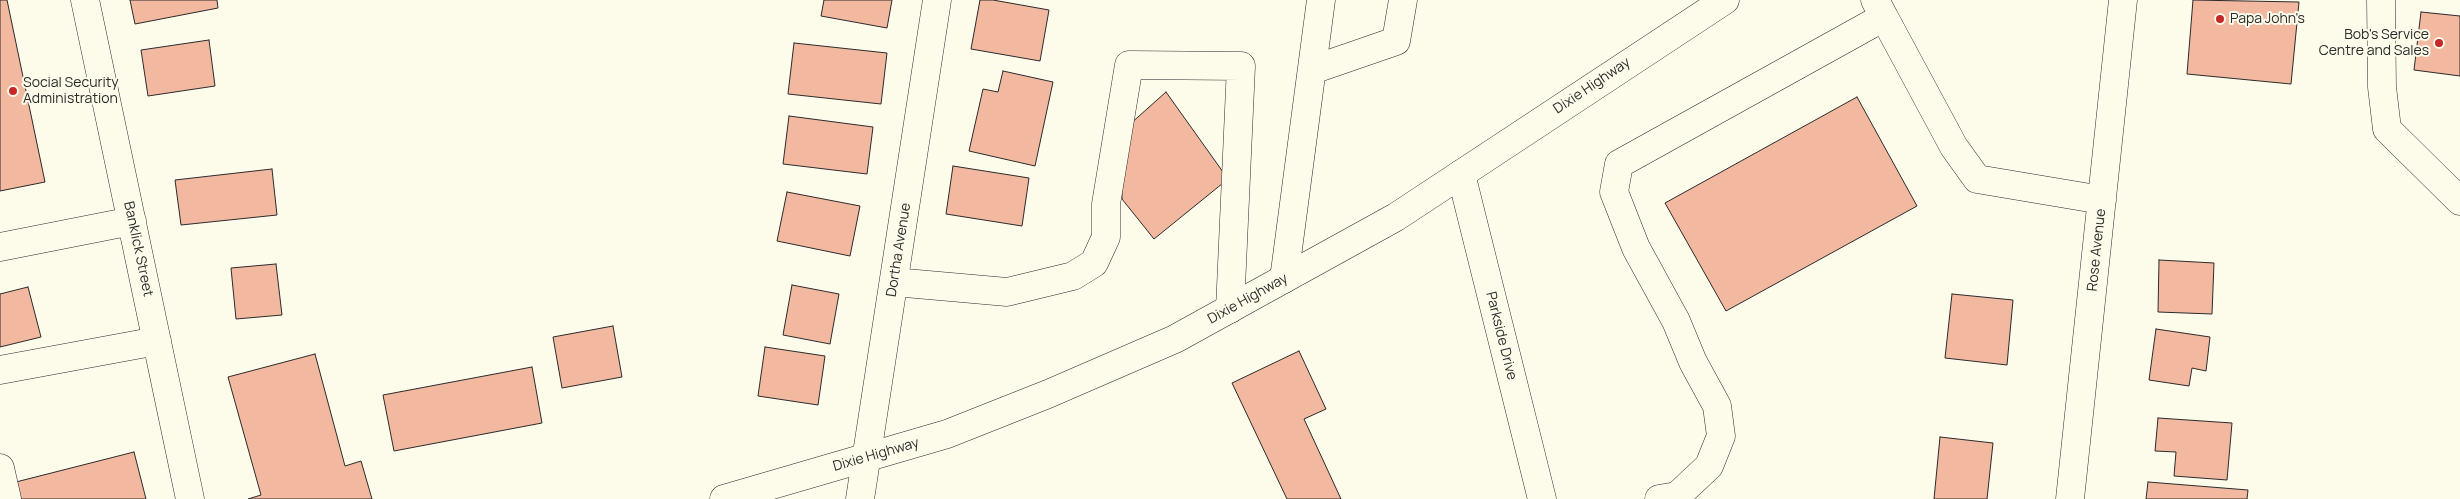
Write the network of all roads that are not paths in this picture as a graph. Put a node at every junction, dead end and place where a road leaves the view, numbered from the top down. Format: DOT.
graph roads {
  1 [pos="85,0"];
  2 [pos="937,0"];
  3 [pos="1321,0"];
  4 [pos="1403,0"];
  5 [pos="1725,0"];
  6 [pos="2123,0"];
  7 [pos="2381,0"];
  8 [pos="1880,9"];
  9 [pos="1312,70"];
  10 [pos="1460,174"];
  11 [pos="2102,200"];
  12 [pos="2460,201"];
  13 [pos="132,221"];
  14 [pos="0,247"];
  15 [pos="1284,279"];
  16 [pos="894,282"];
  17 [pos="1230,309"];
  18 [pos="157,341"];
  19 [pos="0,370"];
  20 [pos="867,458"];
  21 [pos="0,468"];
  22 [pos="7,499"];
  23 [pos="190,499"];
  24 [pos="724,499"];
  25 [pos="860,499"];
  26 [pos="1542,499"];
  27 [pos="1659,499"];
  28 [pos="2070,499"];
  1 -- 13 [label="street, Banklick Street"];
  2 -- 16 [label="street, Dortha Avenue"];
  3 -- 9 [label="street"];
  4 -- 9 [label="street"];
  5 -- 10 [label="street, Dixie Highway"];
  6 -- 11 [label="street, Rose Avenue"];
  7 -- 12 [label="street"];
  8 -- 11 [label="street"];
  8 -- 27 [label="street"];
  9 -- 15 [label="street"];
  10 -- 15 [label="street, Dixie Highway"];
  10 -- 26 [label="street, Parkside Drive"];
  11 -- 28 [label="street, Rose Avenue"];
  13 -- 14 [label="street"];
  13 -- 18 [label="street, Banklick Street"];
  15 -- 17 [label="street, Dixie Highway"];
  16 -- 17 [label="street"];
  16 -- 20 [label="street, Dortha Avenue"];
  17 -- 20 [label="street, Dixie Highway"];
  18 -- 19 [label="street"];
  18 -- 23 [label="street, Banklick Street"];
  20 -- 24 [label="street, Dixie Highway"];
  20 -- 25 [label="street, Dortha Avenue"];
  21 -- 22 [label="street"];
}
